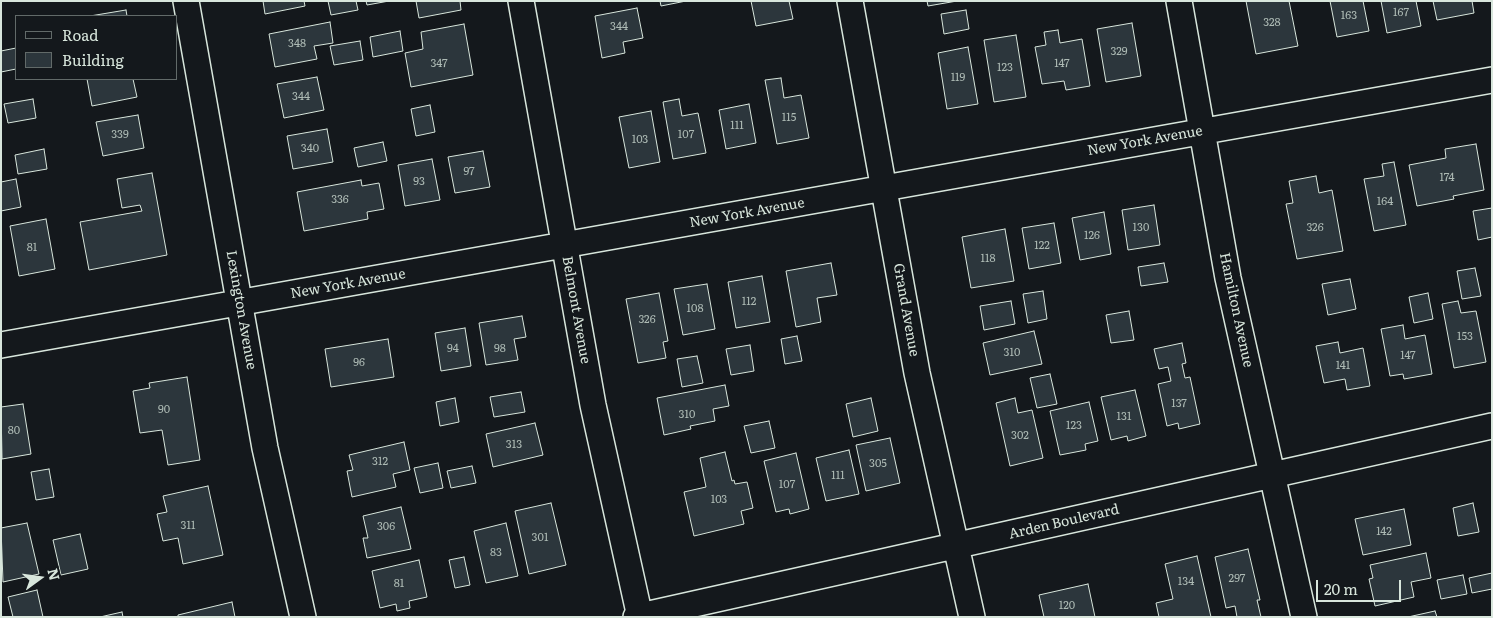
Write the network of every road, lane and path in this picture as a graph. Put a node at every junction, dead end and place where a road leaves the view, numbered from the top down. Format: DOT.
graph roads {
  1 [pos="186,1"];
  2 [pos="521,1"];
  3 [pos="850,1"];
  4 [pos="1179,1"];
  5 [pos="1492,80"];
  6 [pos="1202,131"];
  7 [pos="884,188"];
  8 [pos="565,245"];
  9 [pos="240,303"];
  10 [pos="1,345"];
  11 [pos="1492,426"];
  12 [pos="1272,475"];
  13 [pos="956,546"];
  14 [pos="639,616"];
  15 [pos="303,617"];
  16 [pos="972,617"];
  17 [pos="1304,617"];
  1 -- 9 [label="street, Lexington Avenue"];
  2 -- 8 [label="street, Belmont Avenue"];
  3 -- 7 [label="street, Grand Avenue"];
  4 -- 6 [label="street, Hamilton Avenue"];
  5 -- 6 [label="street, New York Avenue"];
  6 -- 7 [label="street, New York Avenue"];
  6 -- 12 [label="street, Hamilton Avenue"];
  7 -- 8 [label="street, New York Avenue"];
  7 -- 13 [label="street, Grand Avenue"];
  8 -- 9 [label="street, New York Avenue"];
  8 -- 14 [label="street, Belmont Avenue"];
  9 -- 10 [label="street, New York Avenue"];
  9 -- 15 [label="street, Lexington Avenue"];
  11 -- 12 [label="street, Arden Boulevard"];
  12 -- 13 [label="street, Arden Boulevard"];
  12 -- 17 [label="street, Hamilton Avenue"];
  13 -- 14 [label="street, Arden Boulevard"];
  13 -- 16 [label="street, Grand Avenue"];
}
